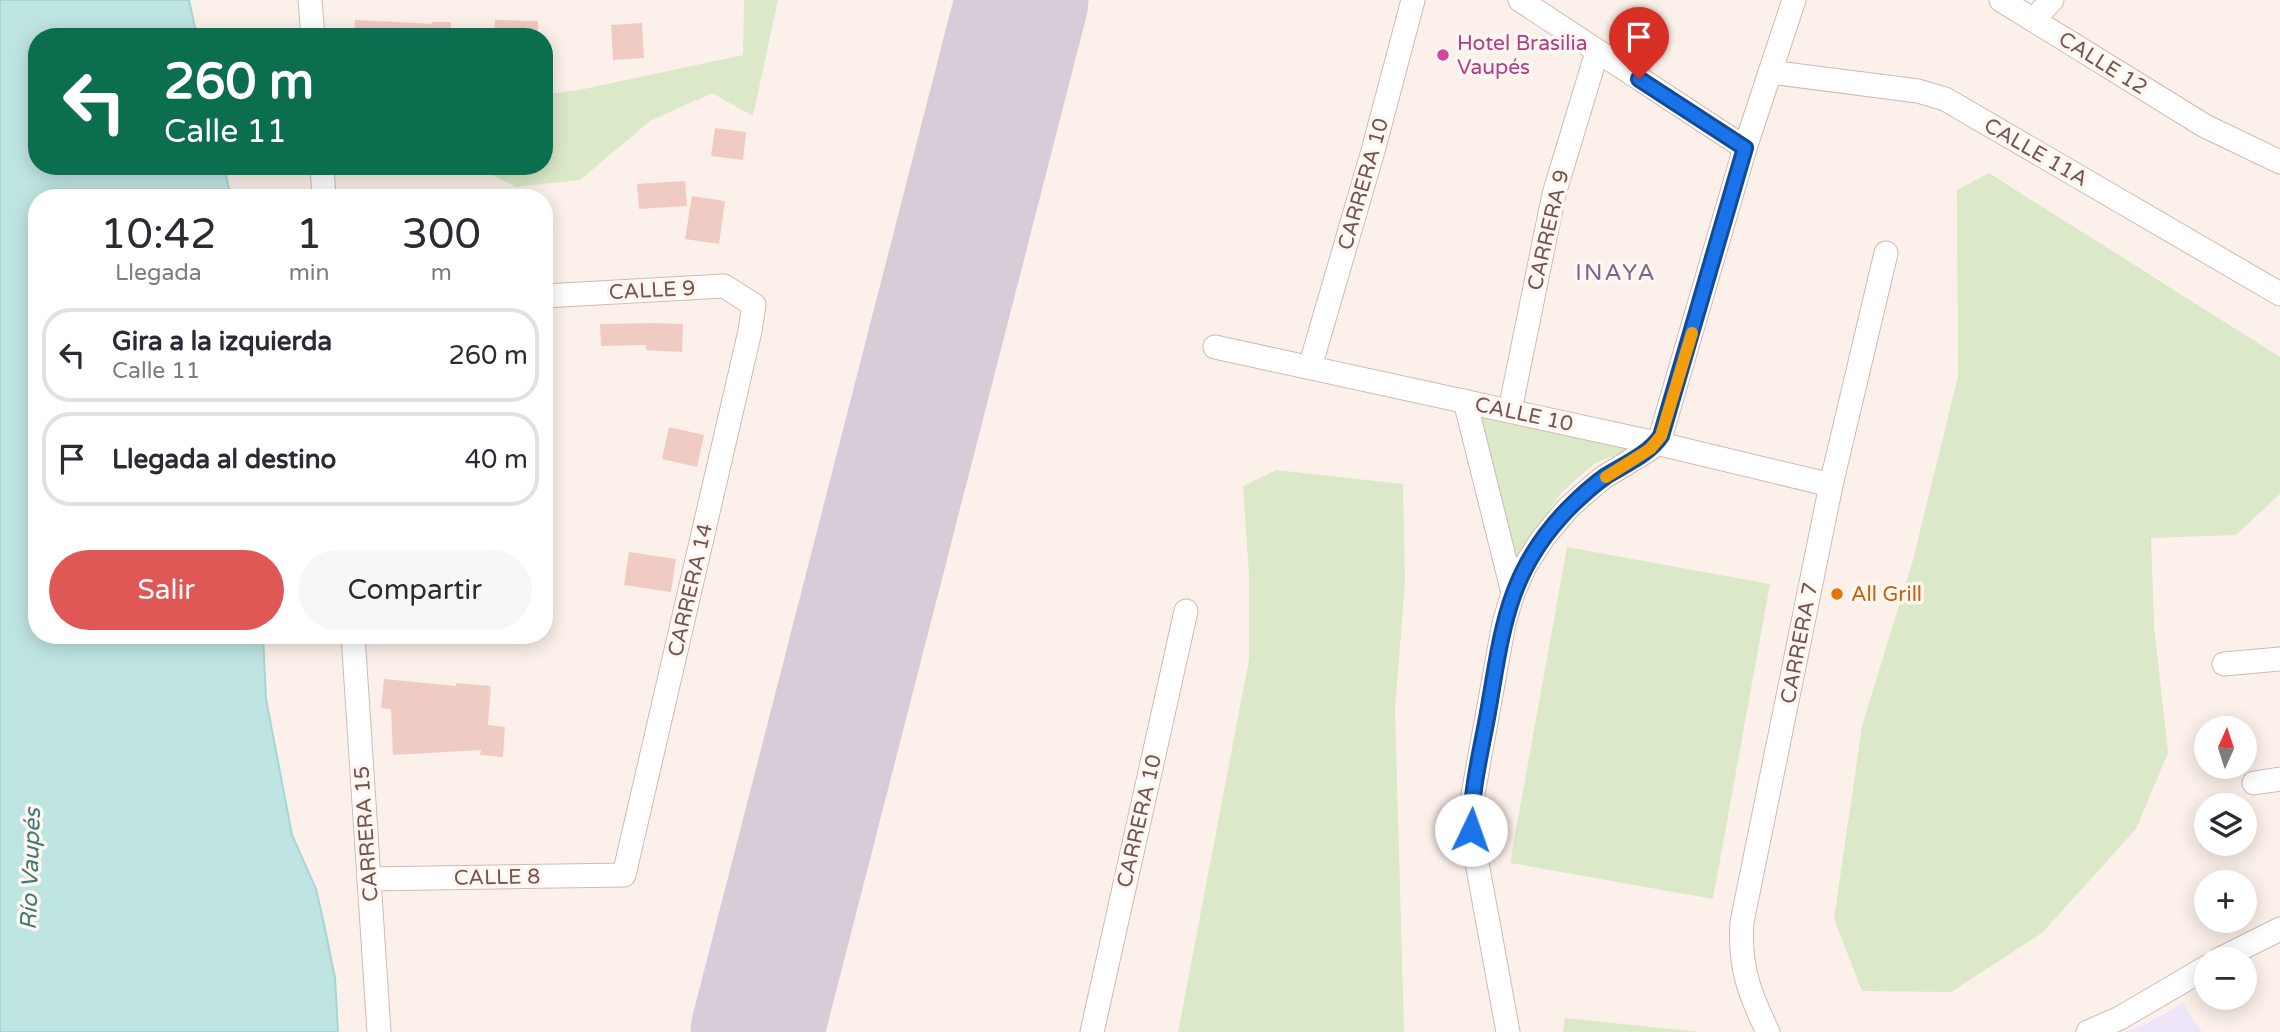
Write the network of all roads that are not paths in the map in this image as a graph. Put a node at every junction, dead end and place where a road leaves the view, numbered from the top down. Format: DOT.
graph roads {
  1 [pos="310,0"];
  2 [pos="1413,0"];
  3 [pos="1520,0"];
  4 [pos="1794,0"];
  5 [pos="2001,0"];
  6 [pos="2052,0"];
  7 [pos="2033,20"];
  8 [pos="312,28"];
  9 [pos="1597,52"];
  10 [pos="1770,72"];
  11 [pos="1745,148"];
  12 [pos="2280,162"];
  13 [pos="1886,253"];
  14 [pos="2280,294"];
  15 [pos="553,296"];
  16 [pos="754,305"];
  17 [pos="1215,346"];
  18 [pos="1310,367"];
  19 [pos="1465,401"];
  20 [pos="1510,410"];
  21 [pos="1656,443"];
  22 [pos="1831,485"];
  23 [pos="1513,593"];
  24 [pos="1186,611"];
  25 [pos="354,644"];
  26 [pos="2280,659"];
  27 [pos="2224,664"];
  28 [pos="2280,779"];
  29 [pos="2254,783"];
  30 [pos="625,875"];
  31 [pos="369,879"];
  32 [pos="2280,929"];
  33 [pos="2244,947"];
  34 [pos="2194,975"];
  35 [pos="379,1032"];
  36 [pos="1092,1032"];
  37 [pos="1508,1032"];
  38 [pos="1768,1032"];
  39 [pos="2088,1032"];
  1 -- 8 [label="street"];
  2 -- 18 [label="street, CARRERA 10"];
  3 -- 9 [label="street"];
  4 -- 10 [label="street"];
  5 -- 7 [label="street, CALLE 12"];
  6 -- 7 [label="street"];
  7 -- 12 [label="street, CALLE 12"];
  9 -- 11 [label="street"];
  9 -- 20 [label="street, CARRERA 9"];
  10 -- 11 [label="street"];
  10 -- 14 [label="street, CALLE 11A"];
  11 -- 21 [label="street"];
  13 -- 22 [label="street, CARRERA 7"];
  15 -- 16 [label="street, CALLE 9"];
  16 -- 30 [label="street, CARRERA 14"];
  17 -- 18 [label="street, CALLE 10"];
  18 -- 19 [label="street, CALLE 10"];
  19 -- 20 [label="street, CALLE 10"];
  19 -- 23 [label="street"];
  20 -- 21 [label="street, CALLE 10"];
  21 -- 22 [label="street, CALLE 10"];
  21 -- 23 [label="street"];
  22 -- 38 [label="street, CARRERA 7"];
  23 -- 37 [label="street"];
  24 -- 36 [label="street, CARRERA 10"];
  25 -- 31 [label="street, CARRERA 15"];
  26 -- 27 [label="street"];
  28 -- 29 [label="street"];
  30 -- 31 [label="street, CALLE 8"];
  31 -- 35 [label="street, CARRERA 15"];
  32 -- 33 [label="street"];
  34 -- 39 [label="street"];
}
